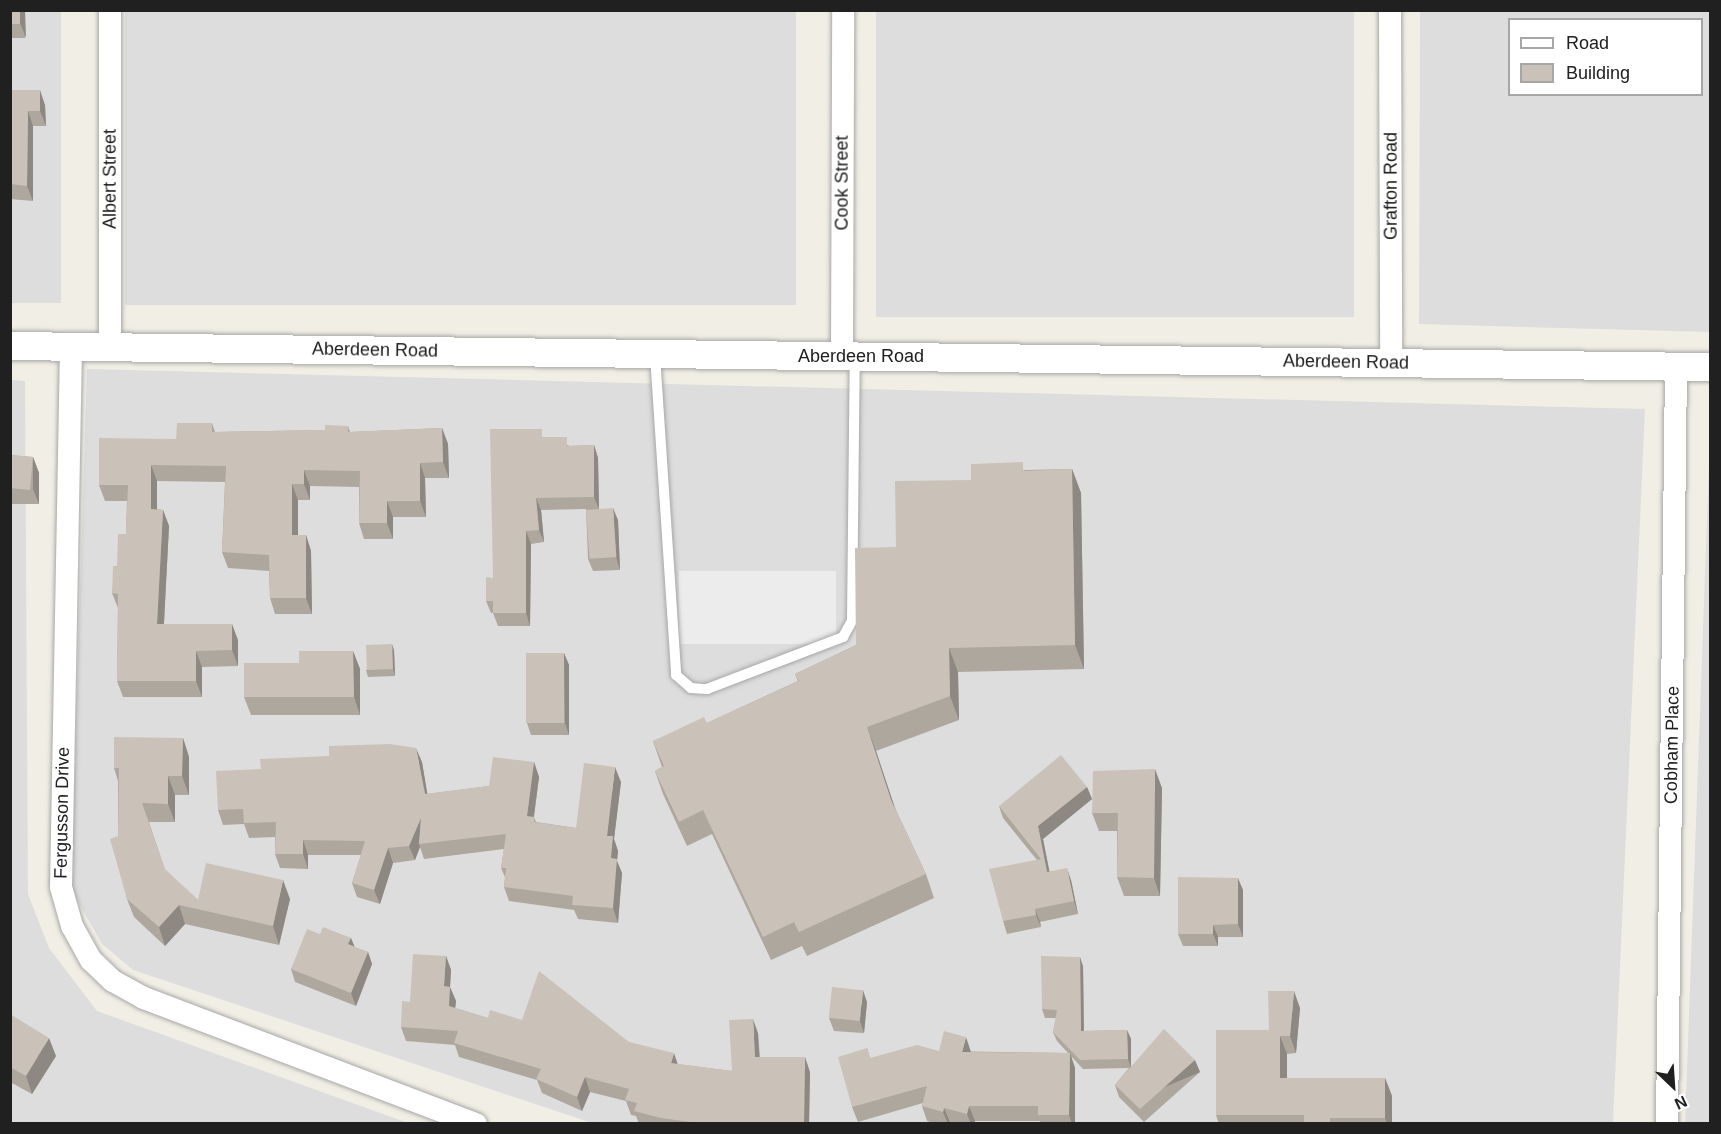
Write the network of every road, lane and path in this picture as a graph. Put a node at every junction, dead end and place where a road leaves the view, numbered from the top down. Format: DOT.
graph roads {
  1 [pos="110,10"];
  2 [pos="843,10"];
  3 [pos="1390,10"];
  4 [pos="10,346"];
  5 [pos="71,347"];
  6 [pos="110,347"];
  7 [pos="655,354"];
  8 [pos="848,356"];
  9 [pos="1391,362"];
  10 [pos="1676,366"];
  11 [pos="1710,367"];
  12 [pos="476,1124"];
  13 [pos="1667,1124"];
  1 -- 6 [label="street, Albert Street"];
  2 -- 8 [label="street, Cook Street"];
  3 -- 9 [label="street, Grafton Road"];
  4 -- 5 [label="street, Aberdeen Road"];
  5 -- 6 [label="street, Aberdeen Road"];
  5 -- 12 [label="street, Fergusson Drive"];
  6 -- 7 [label="street, Aberdeen Road"];
  7 -- 8 [label="street, Aberdeen Road"];
  7 -- 8 [label="lane"];
  8 -- 9 [label="street, Aberdeen Road"];
  9 -- 10 [label="street, Aberdeen Road"];
  10 -- 11 [label="street, Aberdeen Road"];
  10 -- 13 [label="street, Cobham Place"];
}
